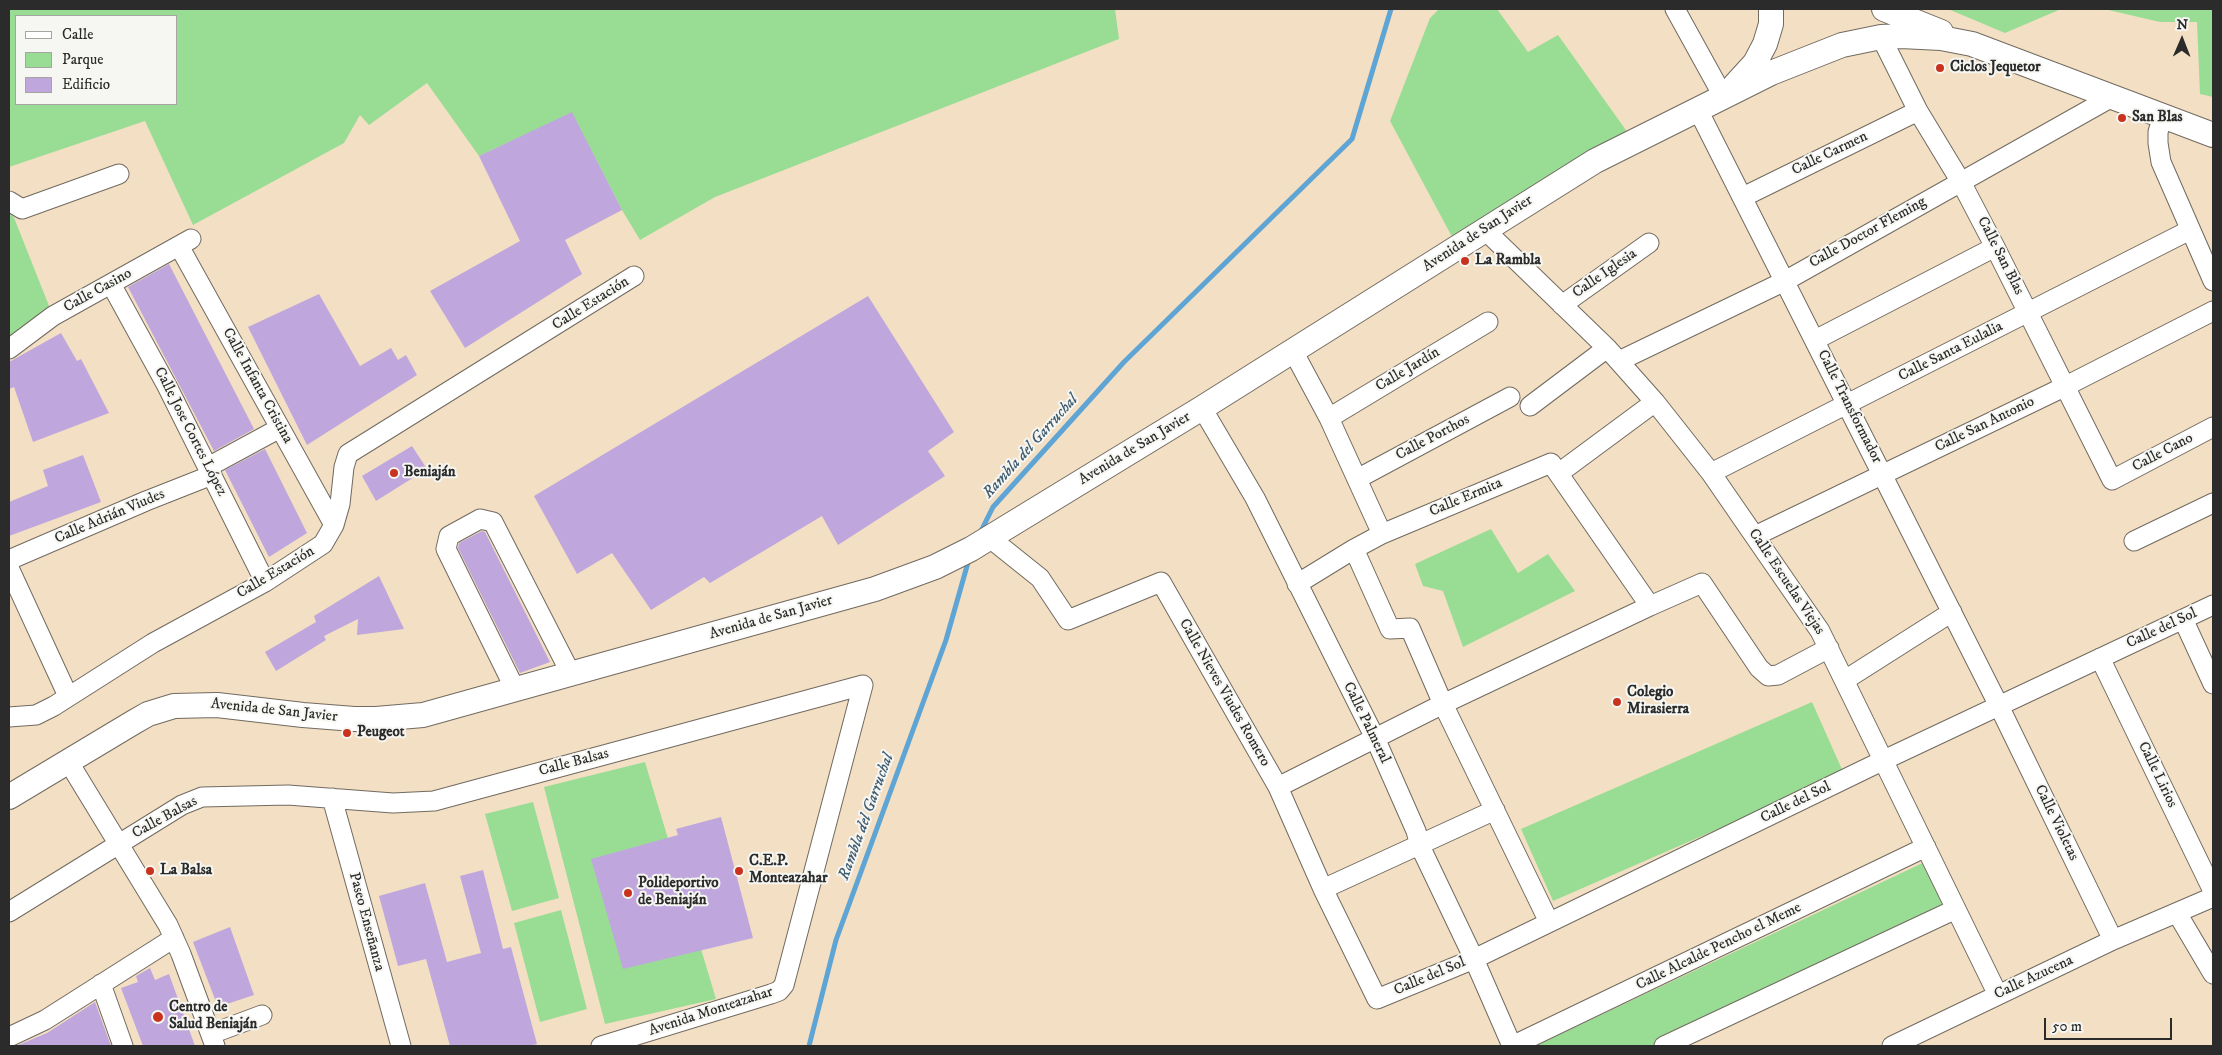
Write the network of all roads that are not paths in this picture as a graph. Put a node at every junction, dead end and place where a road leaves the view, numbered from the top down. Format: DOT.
graph roads {
  1 [pos="1675,9"];
  2 [pos="1771,9"];
  3 [pos="1889,11"];
  4 [pos="1881,36"];
  5 [pos="1972,44"];
  6 [pos="1723,96"];
  7 [pos="2112,97"];
  8 [pos="1697,108"];
  9 [pos="1918,111"];
  10 [pos="2163,116"];
  11 [pos="2213,135"];
  12 [pos="119,174"];
  13 [pos="1961,182"];
  14 [pos="1743,197"];
  15 [pos="9,201"];
  16 [pos="1485,230"];
  17 [pos="2190,230"];
  18 [pos="185,243"];
  19 [pos="1649,243"];
  20 [pos="1995,247"];
  21 [pos="634,276"];
  22 [pos="1785,281"];
  23 [pos="2213,281"];
  24 [pos="111,284"];
  25 [pos="1562,305"];
  26 [pos="2213,311"];
  27 [pos="2028,313"];
  28 [pos="1488,322"];
  29 [pos="1815,340"];
  30 [pos="9,349"];
  31 [pos="1293,351"];
  32 [pos="1613,354"];
  33 [pos="2066,386"];
  34 [pos="1510,397"];
  35 [pos="1655,402"];
  36 [pos="1847,405"];
  37 [pos="1530,406"];
  38 [pos="1202,408"];
  39 [pos="1329,418"];
  40 [pos="2213,427"];
  41 [pos="280,428"];
  42 [pos="1555,468"];
  43 [pos="210,471"];
  44 [pos="1711,472"];
  45 [pos="1883,475"];
  46 [pos="1357,479"];
  47 [pos="2112,480"];
  48 [pos="2213,503"];
  49 [pos="334,525"];
  50 [pos="1382,534"];
  51 [pos="1755,536"];
  52 [pos="990,538"];
  53 [pos="2134,541"];
  54 [pos="1354,549"];
  55 [pos="9,560"];
  56 [pos="9,568"];
  57 [pos="265,582"];
  58 [pos="1297,584"];
  59 [pos="2213,604"];
  60 [pos="1650,606"];
  61 [pos="1952,612"];
  62 [pos="2183,619"];
  63 [pos="1830,648"];
  64 [pos="2100,658"];
  65 [pos="571,674"];
  66 [pos="1845,680"];
  67 [pos="2213,684"];
  68 [pos="515,690"];
  69 [pos="68,696"];
  70 [pos="1443,704"];
  71 [pos="1999,706"];
  72 [pos="9,717"];
  73 [pos="1375,738"];
  74 [pos="1884,760"];
  75 [pos="68,761"];
  76 [pos="1278,787"];
  77 [pos="9,797"];
  78 [pos="332,798"];
  79 [pos="1495,810"];
  80 [pos="119,844"];
  81 [pos="1420,846"];
  82 [pos="1926,847"];
  83 [pos="1323,889"];
  84 [pos="2213,891"];
  85 [pos="2213,897"];
  86 [pos="1956,909"];
  87 [pos="9,912"];
  88 [pos="2177,913"];
  89 [pos="1550,922"];
  90 [pos="174,938"];
  91 [pos="2113,940"];
  92 [pos="1474,959"];
  93 [pos="2213,974"];
  94 [pos="786,978"];
  95 [pos="101,984"];
  96 [pos="1998,995"];
  97 [pos="1378,999"];
  98 [pos="262,1015"];
  99 [pos="9,1037"];
  100 [pos="213,1040"];
  101 [pos="123,1046"];
  102 [pos="401,1046"];
  103 [pos="601,1046"];
  104 [pos="1512,1046"];
  105 [pos="1664,1046"];
  106 [pos="1892,1046"];
  1 -- 6 [label="street"];
  2 -- 6 [label="main road"];
  3 -- 4 [label="main road"];
  3 -- 5 [label="main road"];
  4 -- 5 [label="main road, Avenida de San Javier"];
  4 -- 6 [label="main road, Avenida de San Javier"];
  4 -- 9 [label="street, Calle San Blas"];
  5 -- 7 [label="main road, Avenida de San Javier"];
  6 -- 8 [label="main road, Avenida de San Javier"];
  7 -- 10 [label="main road, Avenida de San Javier"];
  7 -- 13 [label="street, Calle Doctor Fleming"];
  8 -- 14 [label="street, Calle Transformador"];
  8 -- 16 [label="main road, Avenida de San Javier"];
  9 -- 13 [label="street, Calle San Blas"];
  9 -- 14 [label="street, Calle Carmen"];
  10 -- 11 [label="main road, Avenida de San Javier"];
  10 -- 17 [label="street"];
  12 -- 15 [label="street"];
  13 -- 20 [label="street, Calle San Blas"];
  13 -- 22 [label="street, Calle Doctor Fleming"];
  14 -- 22 [label="street, Calle Transformador"];
  16 -- 25 [label="street, Calle Escuelas Viejas"];
  16 -- 31 [label="main road, Avenida de San Javier"];
  17 -- 23 [label="street"];
  17 -- 27 [label="street, Calle Santa Eulalia"];
  18 -- 24 [label="street, Calle Casino"];
  18 -- 41 [label="street, Calle Infanta Cristina"];
  19 -- 25 [label="street, Calle Iglesia"];
  20 -- 27 [label="street, Calle San Blas"];
  20 -- 29 [label="street"];
  21 -- 49 [label="street, Calle Estación"];
  22 -- 29 [label="street, Calle Transformador"];
  22 -- 32 [label="street, Calle Doctor Fleming"];
  24 -- 30 [label="street, Calle Casino"];
  24 -- 43 [label="street, Calle Jose Cortes López"];
  25 -- 32 [label="street, Calle Escuelas Viejas"];
  26 -- 33 [label="street, Calle San Antonio"];
  27 -- 33 [label="street, Calle San Blas"];
  27 -- 36 [label="street, Calle Santa Eulalia"];
  28 -- 39 [label="street, Calle Jardín"];
  29 -- 36 [label="street, Calle Transformador"];
  31 -- 38 [label="main road, Avenida de San Javier"];
  31 -- 39 [label="street"];
  32 -- 35 [label="street, Calle Escuelas Viejas"];
  32 -- 37 [label="street, Calle Doctor Fleming"];
  33 -- 45 [label="street, Calle San Antonio"];
  33 -- 47 [label="street, Calle San Blas"];
  34 -- 46 [label="street, Calle Porthos"];
  35 -- 42 [label="street, Calle Ermita"];
  35 -- 44 [label="street, Calle Escuelas Viejas"];
  36 -- 44 [label="street, Calle Santa Eulalia"];
  36 -- 45 [label="street, Calle Transformador"];
  38 -- 52 [label="main road, Avenida de San Javier"];
  38 -- 58 [label="street, Calle Palmeral"];
  39 -- 46 [label="street"];
  40 -- 47 [label="street, Calle Cano"];
  41 -- 43 [label="street, Calle Adrián Viudes"];
  41 -- 49 [label="street, Calle Infanta Cristina"];
  42 -- 50 [label="street, Calle Ermita"];
  42 -- 60 [label="street"];
  43 -- 55 [label="street, Calle Adrián Viudes"];
  43 -- 57 [label="street, Calle Jose Cortes López"];
  44 -- 51 [label="street, Calle Escuelas Viejas"];
  45 -- 51 [label="street, Calle San Antonio"];
  45 -- 61 [label="street, Calle Transformador"];
  46 -- 50 [label="street"];
  48 -- 53 [label="street"];
  49 -- 57 [label="street, Calle Estación"];
  50 -- 54 [label="street, Calle Ermita"];
  51 -- 63 [label="street, Calle Escuelas Viejas"];
  52 -- 65 [label="main road, Avenida de San Javier"];
  52 -- 76 [label="street, Calle Nieves Viudes Romero"];
  54 -- 58 [label="street, Calle Ermita"];
  54 -- 70 [label="street"];
  56 -- 69 [label="street"];
  57 -- 69 [label="street, Calle Estación"];
  58 -- 73 [label="street, Calle Palmeral"];
  59 -- 62 [label="street, Calle del Sol"];
  60 -- 63 [label="street"];
  60 -- 70 [label="street"];
  61 -- 66 [label="street"];
  61 -- 71 [label="street, Calle Transformador"];
  62 -- 64 [label="street, Calle del Sol"];
  62 -- 67 [label="street"];
  63 -- 66 [label="street, Calle Escuelas Viejas"];
  64 -- 71 [label="street, Calle del Sol"];
  64 -- 84 [label="street, Calle Lirios"];
  65 -- 68 [label="main road, Avenida de San Javier"];
  65 -- 68 [label="street"];
  66 -- 74 [label="street, Calle Escuelas Viejas"];
  68 -- 75 [label="main road, Avenida de San Javier"];
  69 -- 72 [label="street, Calle Estación"];
  70 -- 73 [label="street"];
  70 -- 79 [label="street"];
  71 -- 74 [label="street, Calle del Sol"];
  71 -- 91 [label="street, Calle Violetas"];
  73 -- 76 [label="street"];
  73 -- 81 [label="street, Calle Palmeral"];
  74 -- 82 [label="street, Calle Escuelas Viejas"];
  74 -- 89 [label="street, Calle del Sol"];
  75 -- 77 [label="main road, Avenida de San Javier"];
  75 -- 80 [label="street"];
  76 -- 83 [label="street, Calle Nieves Viudes Romero"];
  78 -- 80 [label="street, Calle Balsas"];
  78 -- 94 [label="street, Calle Balsas"];
  78 -- 102 [label="street, Paseo Enseñanza"];
  79 -- 81 [label="street"];
  79 -- 89 [label="street"];
  80 -- 87 [label="street, Calle Balsas"];
  80 -- 90 [label="street"];
  81 -- 83 [label="street"];
  81 -- 92 [label="street, Calle Palmeral"];
  82 -- 86 [label="street, Calle Escuelas Viejas"];
  82 -- 104 [label="street, Calle Alcalde Pencho el Meme"];
  83 -- 97 [label="street, Calle Nieves Viudes Romero"];
  85 -- 88 [label="street, Calle Azucena"];
  86 -- 96 [label="street, Calle Escuelas Viejas"];
  86 -- 105 [label="street"];
  88 -- 91 [label="street, Calle Azucena"];
  88 -- 93 [label="street"];
  89 -- 92 [label="street, Calle del Sol"];
  90 -- 95 [label="street"];
  90 -- 100 [label="street"];
  91 -- 96 [label="street, Calle Azucena"];
  92 -- 97 [label="street, Calle del Sol"];
  92 -- 104 [label="street, Calle Palmeral"];
  94 -- 103 [label="street, Avenida Monteazahar"];
  95 -- 99 [label="street"];
  95 -- 101 [label="street"];
  96 -- 106 [label="street, Calle Azucena"];
  98 -- 100 [label="street"];
}
